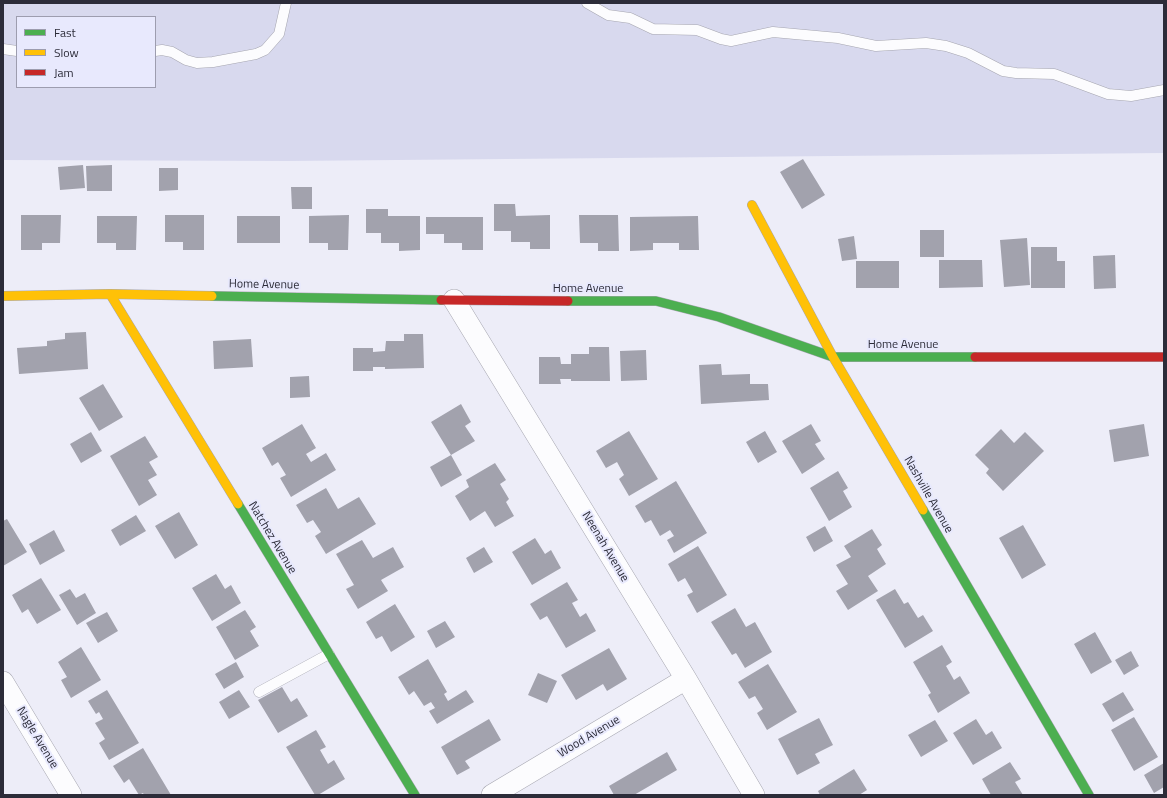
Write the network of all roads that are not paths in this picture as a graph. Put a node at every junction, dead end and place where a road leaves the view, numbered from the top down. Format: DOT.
graph roads {
  1 [pos="286,3"];
  2 [pos="587,3"];
  3 [pos="3,49"];
  4 [pos="16,51"];
  5 [pos="156,51"];
  6 [pos="1164,90"];
  7 [pos="752,205"];
  8 [pos="110,294"];
  9 [pos="3,296"];
  10 [pos="454,300"];
  11 [pos="834,357"];
  12 [pos="1164,357"];
  13 [pos="329,654"];
  14 [pos="686,679"];
  15 [pos="3,682"];
  16 [pos="259,692"];
  17 [pos="71,795"];
  18 [pos="415,795"];
  19 [pos="492,795"];
  20 [pos="754,795"];
  21 [pos="1089,795"];
  1 -- 5 [label="lane"];
  2 -- 6 [label="lane"];
  3 -- 4 [label="lane"];
  7 -- 11 [label="street, Nashville Avenue"];
  8 -- 9 [label="street, Home Avenue"];
  8 -- 10 [label="street, Home Avenue"];
  8 -- 13 [label="street, Natchez Avenue"];
  10 -- 11 [label="street, Home Avenue"];
  10 -- 14 [label="street, Neenah Avenue"];
  11 -- 12 [label="street, Home Avenue"];
  11 -- 21 [label="street, Nashville Avenue"];
  13 -- 16 [label="lane"];
  13 -- 18 [label="street, Natchez Avenue"];
  14 -- 19 [label="street, Wood Avenue"];
  14 -- 20 [label="street, Neenah Avenue"];
  15 -- 17 [label="street, Nagle Avenue"];
}
